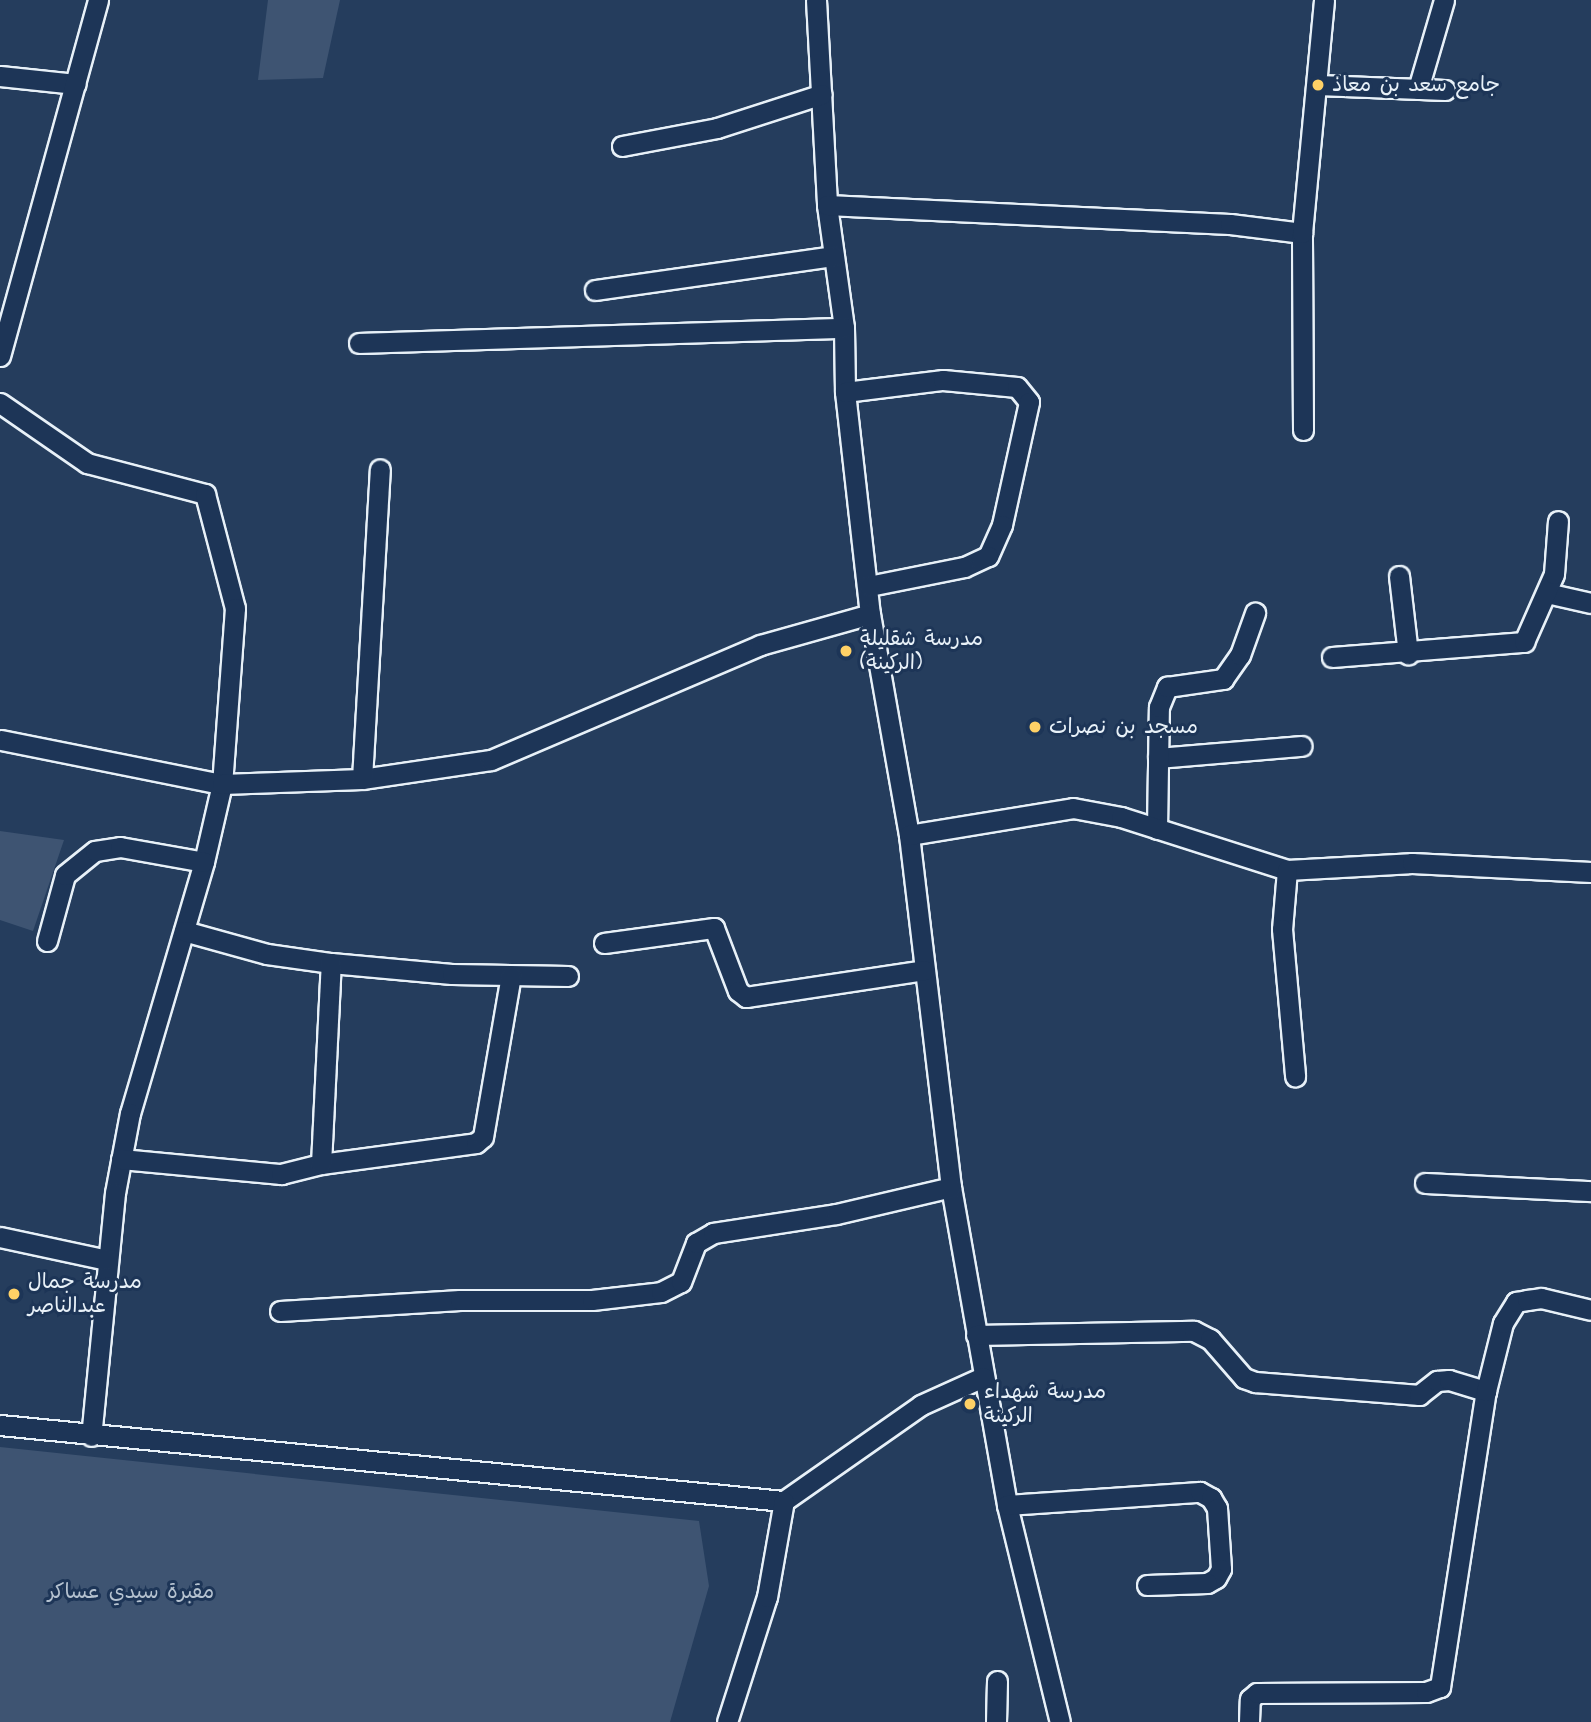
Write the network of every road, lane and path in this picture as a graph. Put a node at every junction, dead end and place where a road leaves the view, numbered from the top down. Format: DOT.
graph roads {
  1 [pos="99,0"];
  2 [pos="816,0"];
  3 [pos="1324,0"];
  4 [pos="1444,0"];
  5 [pos="0,76"];
  6 [pos="76,83"];
  7 [pos="1318,85"];
  8 [pos="1418,89"];
  9 [pos="1445,90"];
  10 [pos="822,94"];
  11 [pos="622,146"];
  12 [pos="827,205"];
  13 [pos="1302,233"];
  14 [pos="834,256"];
  15 [pos="595,290"];
  16 [pos="844,328"];
  17 [pos="359,343"];
  18 [pos="0,356"];
  19 [pos="845,392"];
  20 [pos="0,403"];
  21 [pos="1303,430"];
  22 [pos="380,470"];
  23 [pos="1558,521"];
  24 [pos="1399,576"];
  25 [pos="869,586"];
  26 [pos="1547,593"];
  27 [pos="1591,603"];
  28 [pos="1255,613"];
  29 [pos="870,614"];
  30 [pos="1408,654"];
  31 [pos="1332,657"];
  32 [pos="1,740"];
  33 [pos="1302,746"];
  34 [pos="1158,758"];
  35 [pos="362,779"];
  36 [pos="222,784"];
  37 [pos="1157,829"];
  38 [pos="909,835"];
  39 [pos="204,862"];
  40 [pos="1287,870"];
  41 [pos="1591,872"];
  42 [pos="184,931"];
  43 [pos="47,941"];
  44 [pos="604,943"];
  45 [pos="331,963"];
  46 [pos="924,970"];
  47 [pos="511,975"];
  48 [pos="568,976"];
  49 [pos="1295,1076"];
  50 [pos="121,1159"];
  51 [pos="321,1164"];
  52 [pos="1425,1183"];
  53 [pos="951,1187"];
  54 [pos="1591,1191"];
  55 [pos="0,1237"];
  56 [pos="107,1260"];
  57 [pos="1591,1310"];
  58 [pos="279,1311"];
  59 [pos="976,1335"];
  60 [pos="983,1377"];
  61 [pos="1486,1391"];
  62 [pos="0,1425"];
  63 [pos="91,1436"];
  64 [pos="784,1501"];
  65 [pos="1007,1505"];
  66 [pos="1147,1586"];
  67 [pos="997,1682"];
  68 [pos="727,1722"];
  69 [pos="996,1722"];
  70 [pos="1060,1722"];
  71 [pos="1249,1722"];
  1 -- 6 [label="street"];
  2 -- 10 [label="street"];
  3 -- 7 [label="street"];
  4 -- 8 [label="street"];
  5 -- 6 [label="street"];
  6 -- 18 [label="street"];
  7 -- 8 [label="street"];
  7 -- 13 [label="street"];
  8 -- 9 [label="street"];
  10 -- 11 [label="street"];
  10 -- 12 [label="street"];
  12 -- 13 [label="street"];
  12 -- 14 [label="street"];
  13 -- 21 [label="street"];
  14 -- 15 [label="street"];
  14 -- 16 [label="street"];
  16 -- 17 [label="street"];
  16 -- 19 [label="street"];
  19 -- 25 [label="street"];
  19 -- 25 [label="street"];
  20 -- 36 [label="street"];
  22 -- 35 [label="street"];
  23 -- 26 [label="street"];
  24 -- 30 [label="street"];
  25 -- 29 [label="street"];
  26 -- 27 [label="street"];
  26 -- 30 [label="street"];
  28 -- 34 [label="street"];
  29 -- 35 [label="street"];
  29 -- 38 [label="street"];
  30 -- 31 [label="street"];
  32 -- 36 [label="street"];
  33 -- 34 [label="street"];
  34 -- 37 [label="street"];
  35 -- 36 [label="street"];
  36 -- 39 [label="street"];
  37 -- 38 [label="street"];
  37 -- 40 [label="street"];
  38 -- 46 [label="street"];
  39 -- 42 [label="street"];
  39 -- 43 [label="street"];
  40 -- 41 [label="street"];
  40 -- 49 [label="street"];
  42 -- 45 [label="street"];
  42 -- 50 [label="street"];
  44 -- 46 [label="street"];
  45 -- 47 [label="street"];
  45 -- 51 [label="street"];
  46 -- 53 [label="street"];
  47 -- 48 [label="street"];
  47 -- 51 [label="street"];
  50 -- 51 [label="street"];
  50 -- 56 [label="street"];
  52 -- 54 [label="street"];
  53 -- 58 [label="street"];
  53 -- 59 [label="street"];
  55 -- 56 [label="street"];
  56 -- 63 [label="street"];
  57 -- 61 [label="street"];
  59 -- 60 [label="street"];
  59 -- 61 [label="street"];
  60 -- 64 [label="street"];
  60 -- 65 [label="street"];
  61 -- 71 [label="street"];
  62 -- 63 [label="street"];
  63 -- 64 [label="street"];
  64 -- 68 [label="street"];
  65 -- 66 [label="street"];
  65 -- 70 [label="street"];
  67 -- 69 [label="street"];
}
